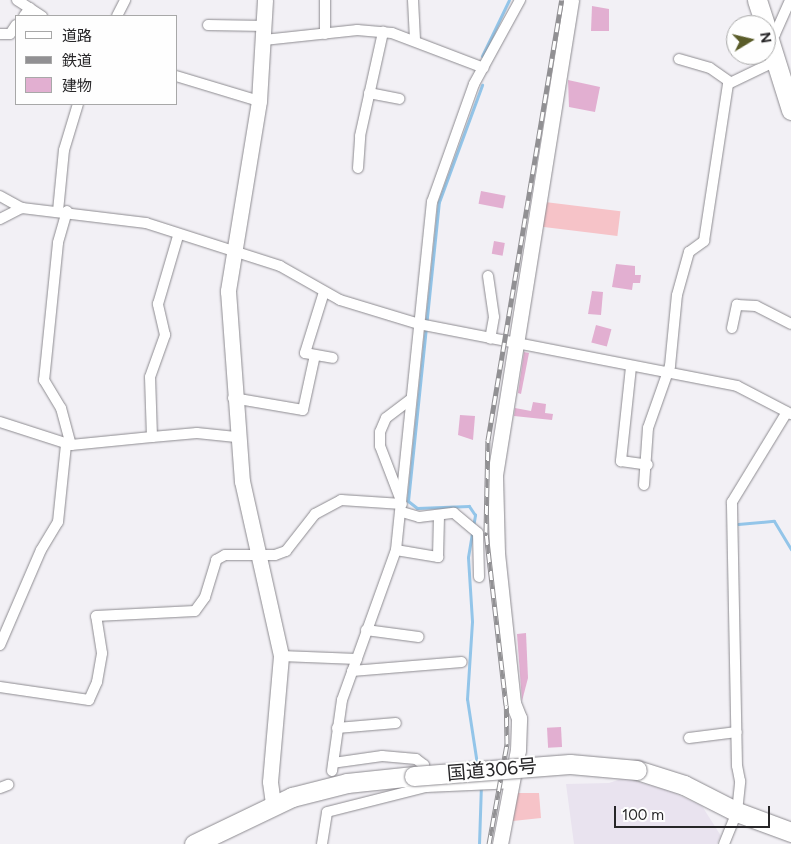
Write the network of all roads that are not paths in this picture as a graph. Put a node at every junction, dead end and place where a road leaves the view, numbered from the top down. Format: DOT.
graph roads {
  1 [pos="17,0"];
  2 [pos="125,0"];
  3 [pos="265,0"];
  4 [pos="325,0"];
  5 [pos="413,0"];
  6 [pos="520,0"];
  7 [pos="571,0"];
  8 [pos="757,0"];
  9 [pos="790,0"];
  10 [pos="27,12"];
  11 [pos="118,15"];
  12 [pos="762,15"];
  13 [pos="208,25"];
  14 [pos="15,27"];
  15 [pos="383,32"];
  16 [pos="776,32"];
  17 [pos="265,33"];
  18 [pos="0,34"];
  19 [pos="325,34"];
  20 [pos="414,40"];
  21 [pos="679,59"];
  22 [pos="776,61"];
  23 [pos="767,65"];
  24 [pos="484,68"];
  25 [pos="178,77"];
  26 [pos="730,82"];
  27 [pos="369,93"];
  28 [pos="399,99"];
  29 [pos="259,100"];
  30 [pos="78,105"];
  31 [pos="791,110"];
  32 [pos="358,168"];
  33 [pos="0,196"];
  34 [pos="22,208"];
  35 [pos="62,211"];
  36 [pos="0,219"];
  37 [pos="178,236"];
  38 [pos="234,251"];
  39 [pos="488,276"];
  40 [pos="324,292"];
  41 [pos="419,324"];
  42 [pos="791,324"];
  43 [pos="732,328"];
  44 [pos="490,339"];
  45 [pos="515,344"];
  46 [pos="315,355"];
  47 [pos="333,358"];
  48 [pos="631,367"];
  49 [pos="668,374"];
  50 [pos="233,398"];
  51 [pos="411,399"];
  52 [pos="789,413"];
  53 [pos="0,422"];
  54 [pos="152,437"];
  55 [pos="236,437"];
  56 [pos="69,445"];
  57 [pos="648,466"];
  58 [pos="644,485"];
  59 [pos="402,508"];
  60 [pos="438,515"];
  61 [pos="396,550"];
  62 [pos="258,556"];
  63 [pos="479,577"];
  64 [pos="366,630"];
  65 [pos="419,637"];
  66 [pos="0,645"];
  67 [pos="281,656"];
  68 [pos="357,659"];
  69 [pos="462,662"];
  70 [pos="352,671"];
  71 [pos="0,687"];
  72 [pos="396,723"];
  73 [pos="337,728"];
  74 [pos="737,732"];
  75 [pos="689,738"];
  76 [pos="420,781"];
  77 [pos="513,783"];
  78 [pos="273,804"];
  79 [pos="737,812"];
  80 [pos="791,832"];
  81 [pos="194,844"];
  82 [pos="322,844"];
  83 [pos="500,844"];
  84 [pos="724,844"];
  1 -- 10 [label="street"];
  2 -- 11 [label="street"];
  3 -- 17 [label="street"];
  4 -- 19 [label="street"];
  5 -- 20 [label="street"];
  6 -- 24 [label="street"];
  7 -- 45 [label="street"];
  8 -- 12 [label="highway"];
  9 -- 16 [label="street"];
  13 -- 17 [label="street"];
  14 -- 18 [label="street"];
  15 -- 19 [label="street"];
  15 -- 20 [label="street"];
  15 -- 27 [label="street"];
  17 -- 19 [label="street"];
  17 -- 29 [label="street"];
  20 -- 24 [label="street"];
  21 -- 26 [label="street"];
  22 -- 31 [label="highway"];
  23 -- 26 [label="street"];
  24 -- 41 [label="street"];
  25 -- 29 [label="street"];
  26 -- 49 [label="street"];
  27 -- 28 [label="street"];
  27 -- 32 [label="street"];
  29 -- 38 [label="street"];
  30 -- 35 [label="street"];
  33 -- 34 [label="street"];
  34 -- 35 [label="street"];
  34 -- 36 [label="street"];
  35 -- 37 [label="street"];
  35 -- 56 [label="street"];
  37 -- 38 [label="street"];
  37 -- 54 [label="street"];
  38 -- 40 [label="street"];
  38 -- 50 [label="street"];
  39 -- 44 [label="street"];
  40 -- 41 [label="street"];
  40 -- 46 [label="street"];
  41 -- 44 [label="street"];
  41 -- 51 [label="street"];
  42 -- 43 [label="street"];
  44 -- 45 [label="street"];
  45 -- 48 [label="street"];
  45 -- 77 [label="street"];
  46 -- 47 [label="street"];
  46 -- 50 [label="street"];
  48 -- 49 [label="street"];
  48 -- 57 [label="street"];
  49 -- 52 [label="street"];
  49 -- 57 [label="street"];
  50 -- 55 [label="street"];
  51 -- 59 [label="street"];
  51 -- 59 [label="street"];
  52 -- 74 [label="street"];
  53 -- 56 [label="street"];
  54 -- 55 [label="street"];
  54 -- 56 [label="street"];
  55 -- 62 [label="street"];
  56 -- 66 [label="street"];
  57 -- 58 [label="street"];
  59 -- 60 [label="street"];
  59 -- 61 [label="street"];
  59 -- 62 [label="street"];
  60 -- 61 [label="street"];
  60 -- 63 [label="street"];
  61 -- 64 [label="street"];
  62 -- 67 [label="street"];
  62 -- 71 [label="street"];
  64 -- 65 [label="street"];
  64 -- 68 [label="street"];
  67 -- 68 [label="street"];
  67 -- 78 [label="street"];
  68 -- 70 [label="street"];
  69 -- 70 [label="street"];
  70 -- 73 [label="street"];
  72 -- 73 [label="street"];
  73 -- 76 [label="street"];
  74 -- 75 [label="street"];
  74 -- 79 [label="street"];
  76 -- 77 [label="street"];
  76 -- 78 [label="highway, 国道306号"];
  76 -- 79 [label="highway, 国道306号, bridge"];
  76 -- 82 [label="street"];
  77 -- 83 [label="street"];
  78 -- 81 [label="highway, 国道306号"];
  79 -- 80 [label="highway, 国道306号"];
  79 -- 84 [label="street"];
}
